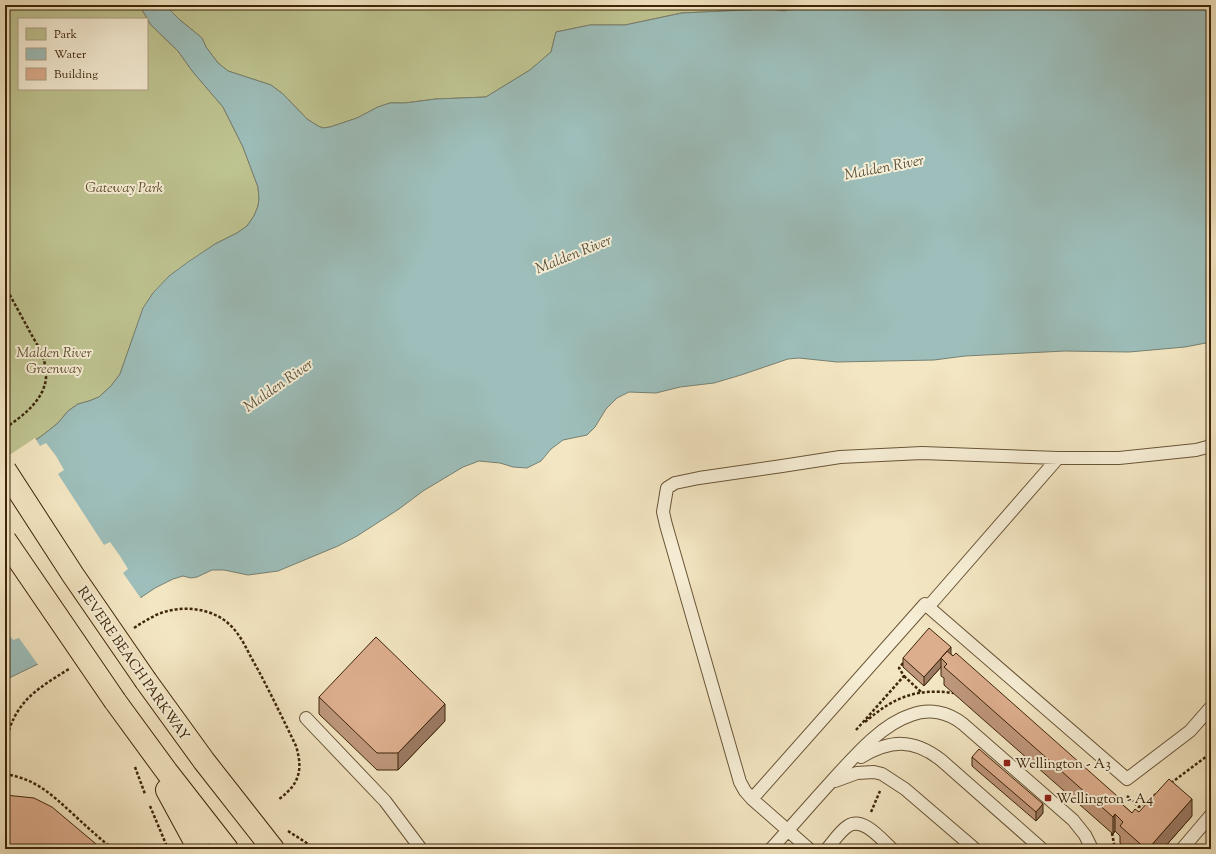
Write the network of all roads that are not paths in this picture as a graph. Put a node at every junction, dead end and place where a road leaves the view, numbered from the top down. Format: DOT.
graph roads {
  1 [pos="1211,446"];
  2 [pos="1058,458"];
  3 [pos="5,470"];
  4 [pos="5,540"];
  5 [pos="928,606"];
  6 [pos="115,701"];
  7 [pos="1211,707"];
  8 [pos="306,718"];
  9 [pos="846,766"];
  10 [pos="827,787"];
  11 [pos="752,799"];
  12 [pos="1211,815"];
  13 [pos="788,830"];
  14 [pos="199,849"];
  15 [pos="227,849"];
  16 [pos="273,849"];
  17 [pos="421,849"];
  18 [pos="771,849"];
  19 [pos="809,849"];
  20 [pos="827,849"];
  21 [pos="892,849"];
  22 [pos="975,849"];
  23 [pos="1042,849"];
  24 [pos="1092,849"];
  25 [pos="1182,849"];
  1 -- 2 [label="lane"];
  2 -- 5 [label="lane"];
  2 -- 11 [label="lane"];
  3 -- 16 [label="highway, REVERE BEACH PARKWAY, bridge"];
  4 -- 6 [label="highway, bridge"];
  5 -- 7 [label="lane"];
  5 -- 11 [label="lane"];
  6 -- 14 [label="highway"];
  6 -- 15 [label="highway"];
  8 -- 17 [label="lane"];
  9 -- 10 [label="lane"];
  9 -- 23 [label="lane"];
  9 -- 24 [label="lane"];
  10 -- 13 [label="lane"];
  10 -- 22 [label="lane"];
  11 -- 13 [label="lane"];
  12 -- 25 [label="lane"];
  13 -- 18 [label="lane"];
  13 -- 19 [label="lane"];
  20 -- 21 [label="lane"];
}
